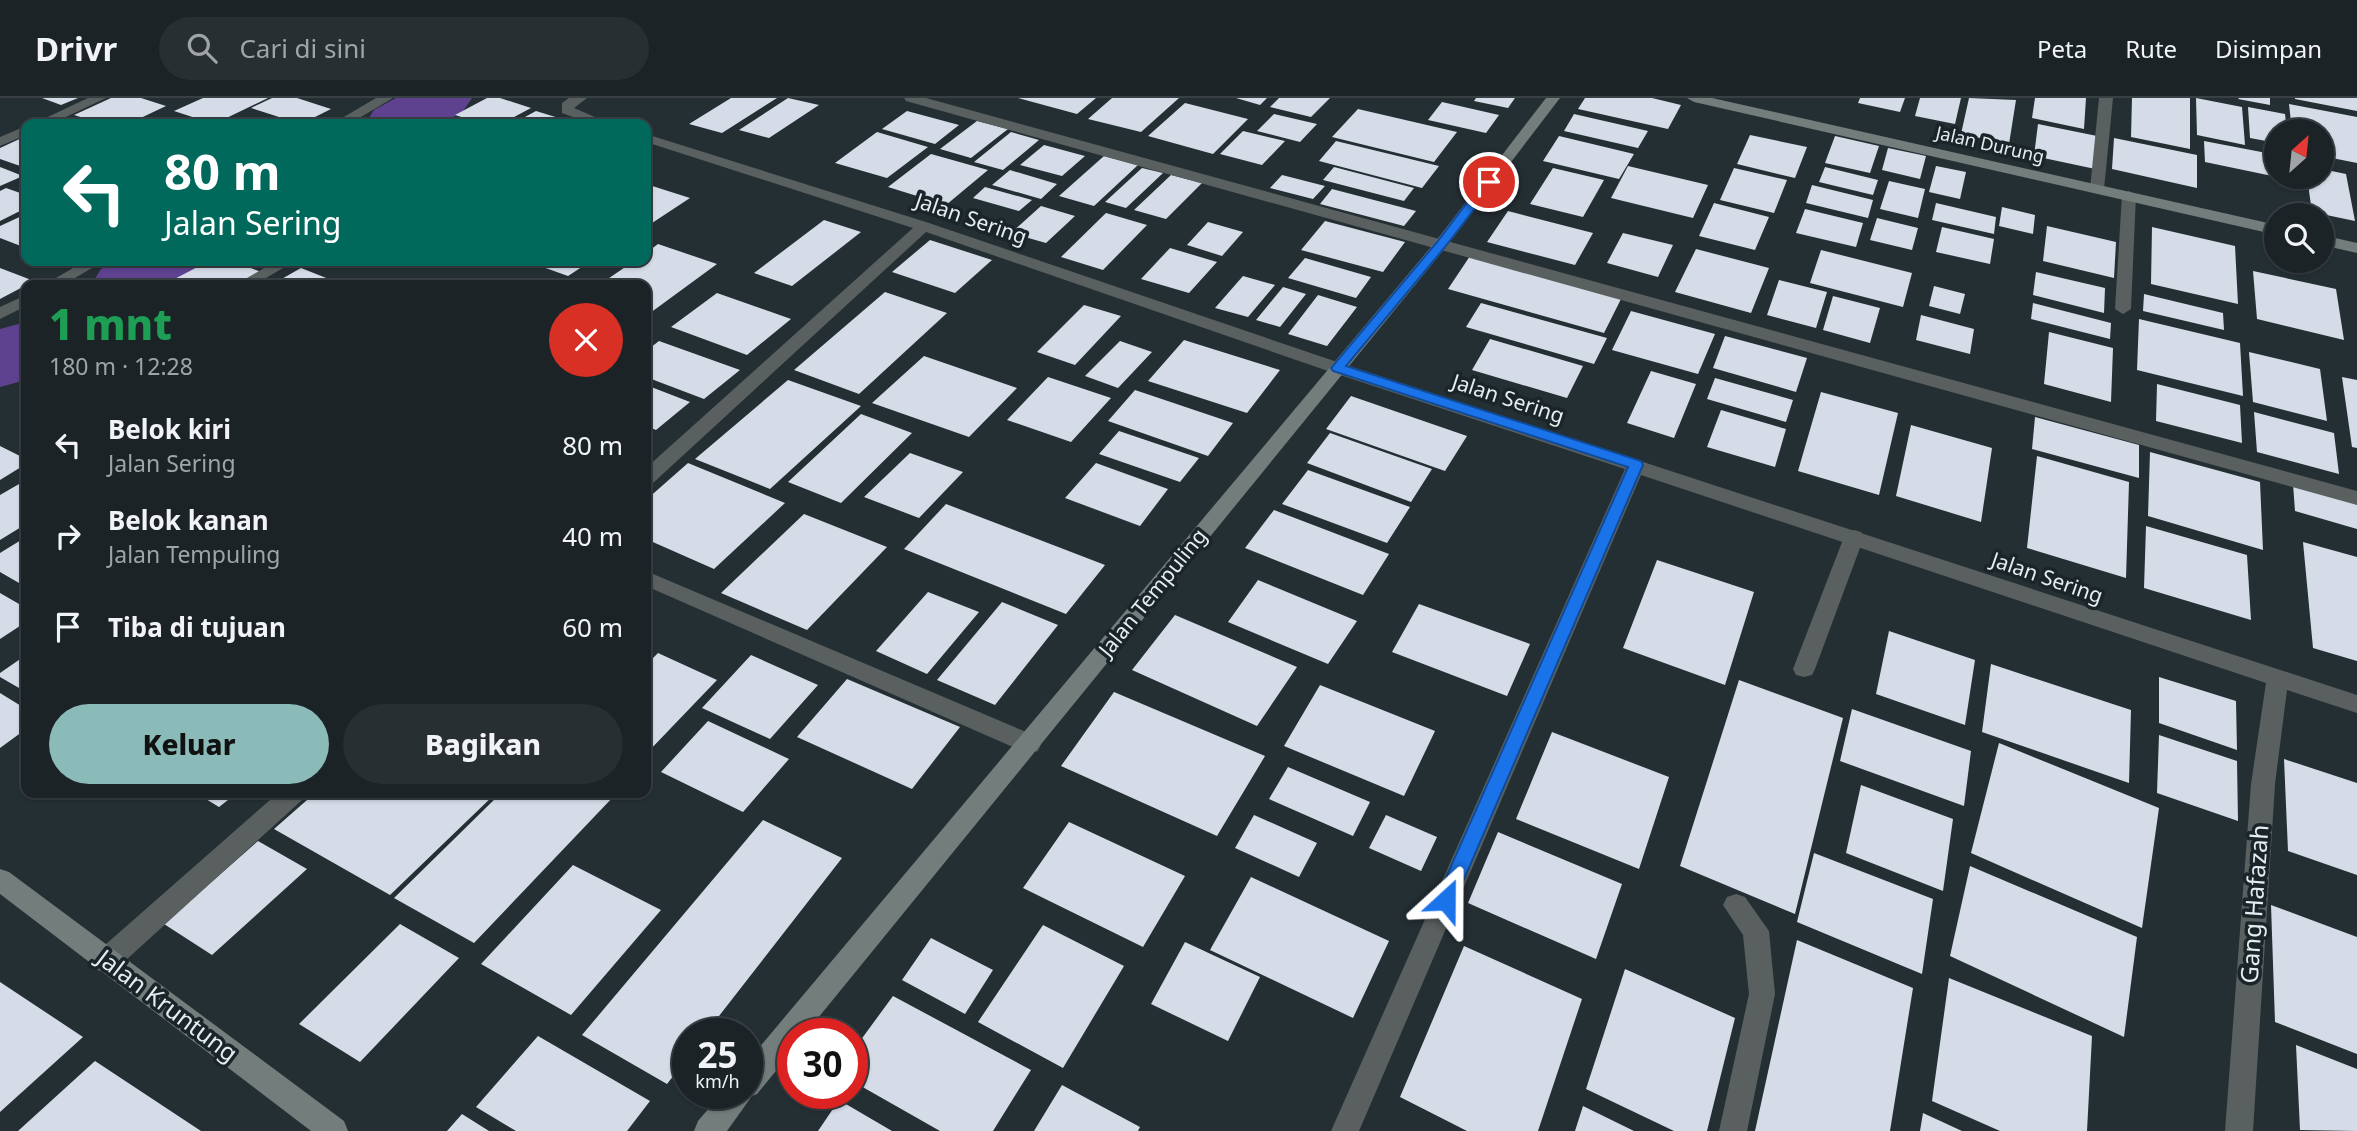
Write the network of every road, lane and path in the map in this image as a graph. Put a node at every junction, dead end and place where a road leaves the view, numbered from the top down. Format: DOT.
graph roads {
  1 [pos="99,98"];
  2 [pos="386,98"];
  3 [pos="580,98"];
  4 [pos="911,98"];
  5 [pos="1553,98"];
  6 [pos="1694,98"];
  7 [pos="2106,98"];
  8 [pos="51,119"];
  9 [pos="349,119"];
  10 [pos="589,119"];
  11 [pos="21,133"];
  12 [pos="651,140"];
  13 [pos="0,142"];
  14 [pos="2097,189"];
  15 [pos="2129,195"];
  16 [pos="923,226"];
  17 [pos="2264,227"];
  18 [pos="2334,243"];
  19 [pos="1441,244"];
  20 [pos="2357,248"];
  21 [pos="87,266"];
  22 [pos="278,266"];
  23 [pos="61,280"];
  24 [pos="252,280"];
  25 [pos="21,303"];
  26 [pos="2123,309"];
  27 [pos="0,314"];
  28 [pos="1337,368"];
  29 [pos="1636,465"];
  30 [pos="651,473"];
  31 [pos="2357,498"];
  32 [pos="1854,537"];
  33 [pos="651,580"];
  34 [pos="1804,669"];
  35 [pos="2278,678"];
  36 [pos="2357,704"];
  37 [pos="1030,744"];
  38 [pos="288,798"];
  39 [pos="0,880"];
  40 [pos="1736,905"];
  41 [pos="106,961"];
  42 [pos="763,1065"];
  43 [pos="726,1109"];
  44 [pos="334,1131"];
  45 [pos="708,1131"];
  46 [pos="1345,1131"];
  47 [pos="1733,1131"];
  48 [pos="2239,1131"];
  1 -- 8 [label="street"];
  2 -- 9 [label="street"];
  3 -- 10 [label="street"];
  4 -- 19 [label="street"];
  5 -- 19 [label="street, Jalan Tempuling"];
  6 -- 14 [label="street, Jalan Durung"];
  7 -- 14 [label="street"];
  11 -- 13 [label="street"];
  12 -- 16 [label="street, Jalan Sering"];
  14 -- 15 [label="street, Jalan Durung"];
  15 -- 17 [label="street, Jalan Durung"];
  15 -- 26 [label="street"];
  16 -- 28 [label="street, Jalan Sering"];
  16 -- 30 [label="street"];
  18 -- 20 [label="street"];
  19 -- 28 [label="street, Jalan Tempuling"];
  19 -- 31 [label="street"];
  21 -- 23 [label="street"];
  22 -- 24 [label="street"];
  25 -- 27 [label="street"];
  28 -- 29 [label="street, Jalan Sering"];
  28 -- 37 [label="street, Jalan Tempuling"];
  29 -- 32 [label="street, Jalan Sering"];
  29 -- 46 [label="street"];
  32 -- 34 [label="street"];
  32 -- 35 [label="street, Jalan Sering"];
  33 -- 37 [label="street"];
  35 -- 36 [label="street, Jalan Sering"];
  35 -- 48 [label="street, Gang Hafazah"];
  37 -- 42 [label="street, Jalan Tempuling"];
  38 -- 41 [label="street"];
  39 -- 41 [label="street, Jalan Kruntung"];
  40 -- 47 [label="street"];
  41 -- 44 [label="street, Jalan Kruntung"];
  43 -- 45 [label="street"];
}
